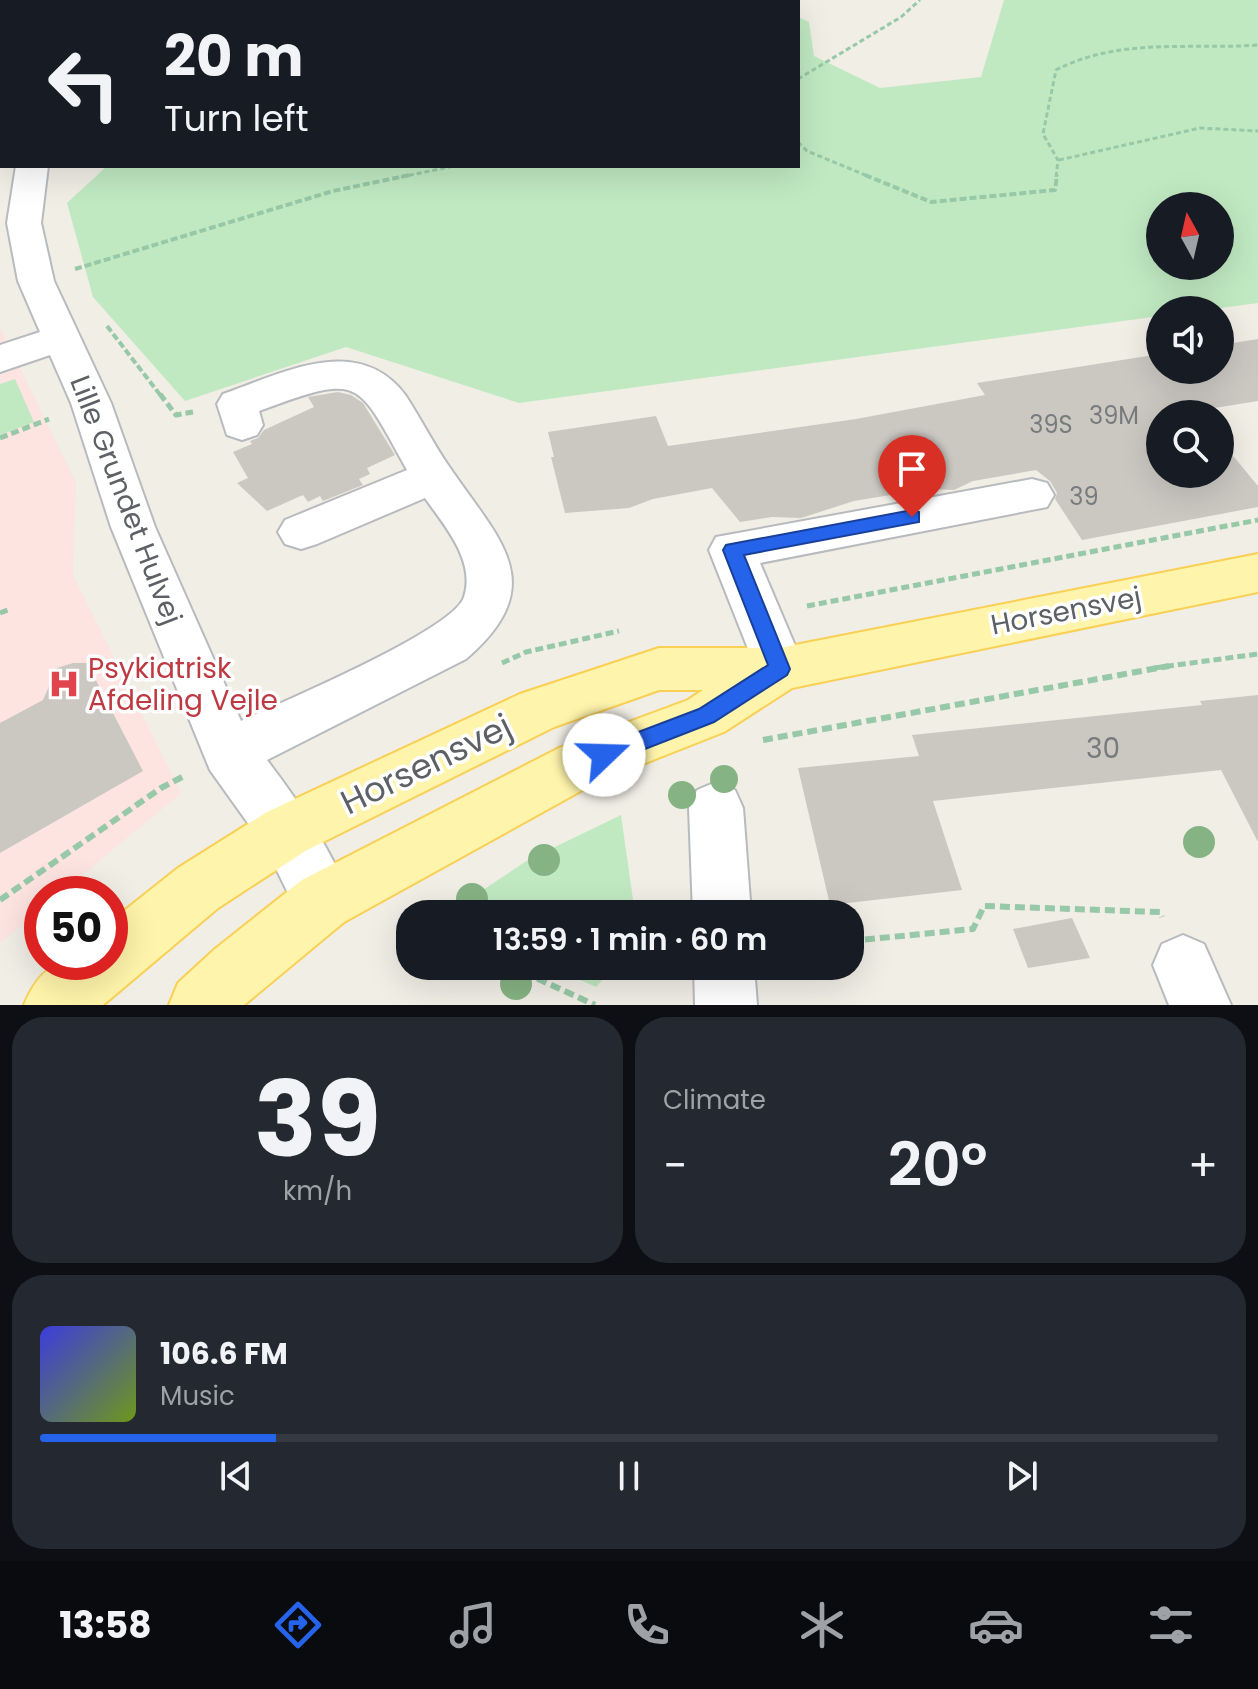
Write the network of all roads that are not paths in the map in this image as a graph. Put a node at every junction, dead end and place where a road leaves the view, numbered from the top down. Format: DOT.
graph roads {
  1 [pos="31,168"];
  2 [pos="12,226"];
  3 [pos="48,308"];
  4 [pos="0,359"];
  5 [pos="240,415"];
  6 [pos="433,477"];
  7 [pos="1032,495"];
  8 [pos="301,532"];
  9 [pos="1258,573"];
  10 [pos="780,669"];
  11 [pos="229,753"];
  12 [pos="716,808"];
  13 [pos="287,831"];
  14 [pos="721,900"];
  15 [pos="323,901"];
  16 [pos="128,945"];
  17 [pos="86,980"];
  18 [pos="725,980"];
  19 [pos="55,1005"];
  20 [pos="200,1005"];
  21 [pos="726,1005"];
  1 -- 2 [label="street, Lille Grundet Hulvej"];
  2 -- 3 [label="street, Lille Grundet Hulvej"];
  3 -- 4 [label="street"];
  3 -- 11 [label="street, Lille Grundet Hulvej"];
  5 -- 6 [label="street"];
  6 -- 8 [label="street"];
  6 -- 11 [label="street"];
  7 -- 10 [label="street"];
  9 -- 10 [label="main road, Horsensvej"];
  10 -- 13 [label="main road, Horsensvej"];
  10 -- 15 [label="main road, Horsensvej"];
  11 -- 13 [label="street, Lille Grundet Hulvej"];
  12 -- 14 [label="street"];
  13 -- 15 [label="street, Lille Grundet Hulvej"];
  13 -- 16 [label="main road, Horsensvej"];
  15 -- 20 [label="main road, Horsensvej"];
  17 -- 19 [label="main road, Horsensvej"];
  18 -- 21 [label="street"];
}
